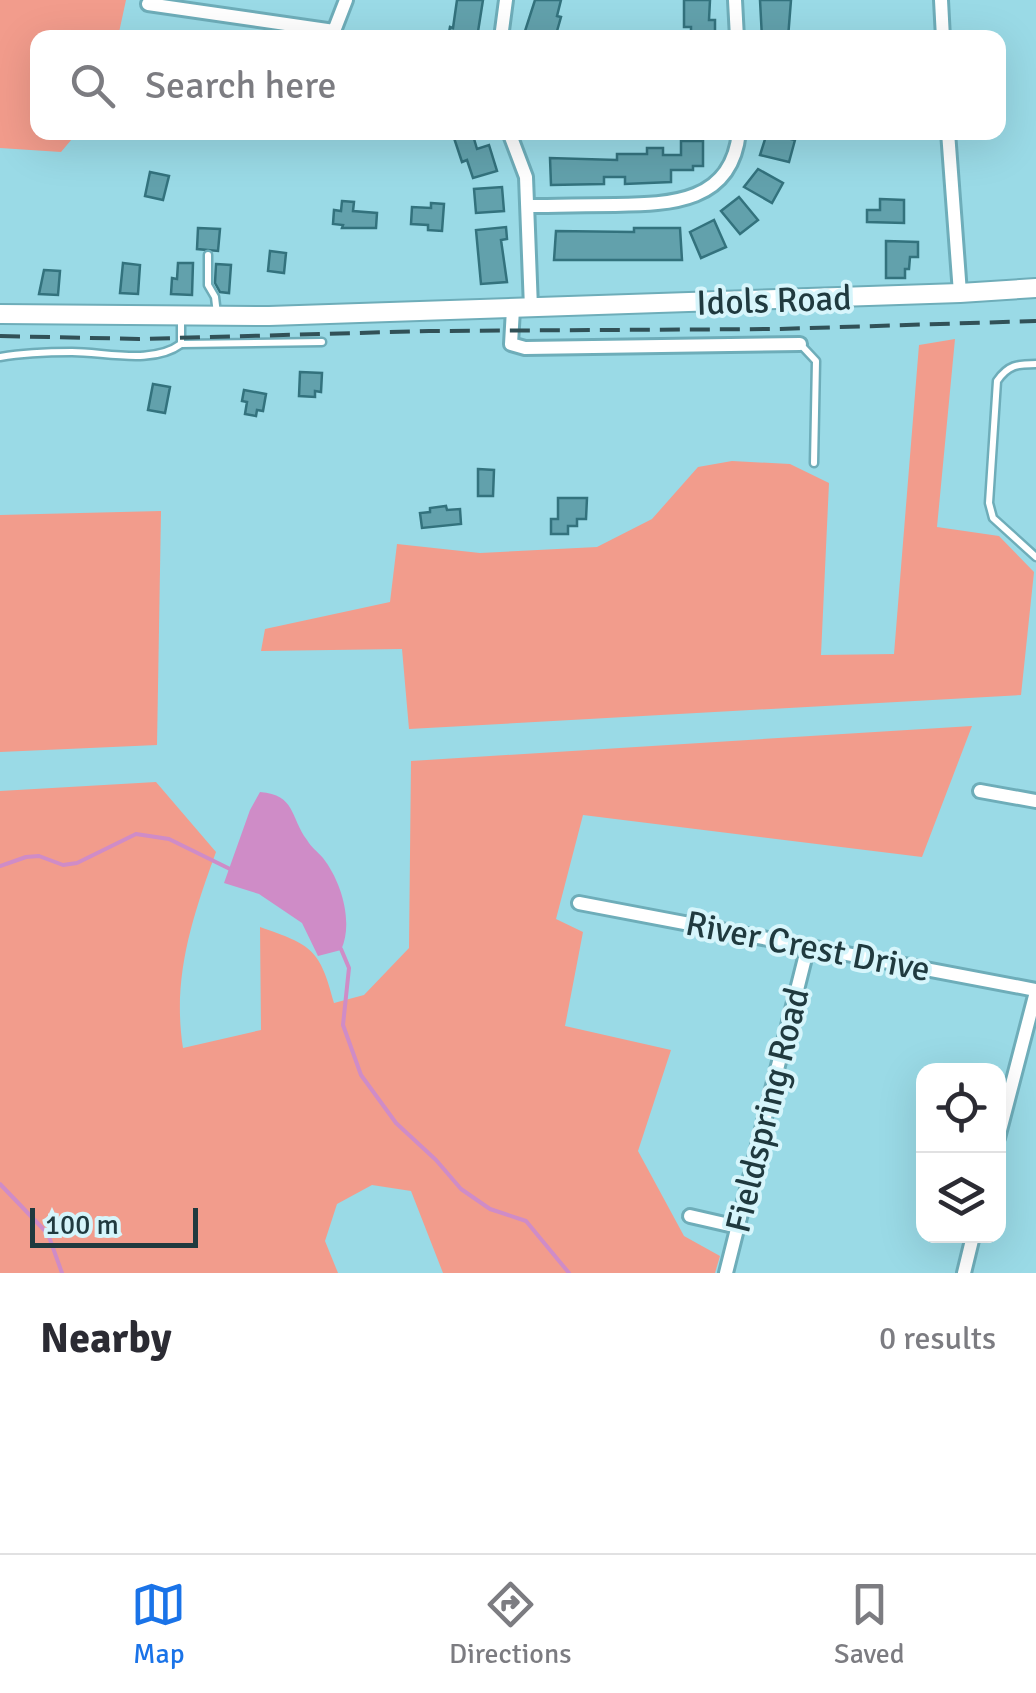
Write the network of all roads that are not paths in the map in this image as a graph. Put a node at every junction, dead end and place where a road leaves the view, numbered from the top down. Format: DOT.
graph roads {
  1 [pos="346,0"];
  2 [pos="506,0"];
  3 [pos="736,0"];
  4 [pos="941,0"];
  5 [pos="148,4"];
  6 [pos="321,30"];
  7 [pos="335,30"];
  8 [pos="502,30"];
  9 [pos="736,30"];
  10 [pos="943,30"];
  11 [pos="513,140"];
  12 [pos="737,140"];
  13 [pos="949,140"];
  14 [pos="529,206"];
  15 [pos="208,256"];
  16 [pos="1036,288"];
  17 [pos="960,294"];
  18 [pos="522,308"];
  19 [pos="0,314"];
  20 [pos="181,316"];
  21 [pos="217,316"];
  22 [pos="322,342"];
  23 [pos="181,344"];
  24 [pos="800,344"];
  25 [pos="0,357"];
  26 [pos="1036,364"];
  27 [pos="814,463"];
  28 [pos="1036,556"];
  29 [pos="980,791"];
  30 [pos="1036,801"];
  31 [pos="579,903"];
  32 [pos="808,946"];
  33 [pos="1036,991"];
  34 [pos="1006,1107"];
  35 [pos="690,1216"];
  36 [pos="738,1227"];
  37 [pos="971,1243"];
  38 [pos="726,1273"];
  39 [pos="964,1273"];
  1 -- 7 [label="street"];
  2 -- 8 [label="street"];
  3 -- 9 [label="street"];
  4 -- 10 [label="street"];
  5 -- 6 [label="street"];
  11 -- 14 [label="street"];
  12 -- 14 [label="street"];
  13 -- 17 [label="street"];
  14 -- 18 [label="street"];
  15 -- 21 [label="lane"];
  16 -- 17 [label="street, Idols Road"];
  17 -- 18 [label="street, Idols Road"];
  18 -- 21 [label="street, Idols Road"];
  18 -- 24 [label="street, Idols Road"];
  19 -- 20 [label="street, Idols Road"];
  20 -- 21 [label="street, Idols Road"];
  20 -- 23 [label="lane"];
  22 -- 23 [label="lane"];
  23 -- 25 [label="lane"];
  24 -- 27 [label="lane"];
  26 -- 28 [label="lane"];
  29 -- 30 [label="street"];
  31 -- 32 [label="street, River Crest Drive"];
  32 -- 33 [label="street, River Crest Drive"];
  32 -- 36 [label="street, Fieldspring Road"];
  33 -- 34 [label="street"];
  35 -- 36 [label="street"];
  36 -- 38 [label="street, Fieldspring Road"];
  37 -- 39 [label="street"];
}
